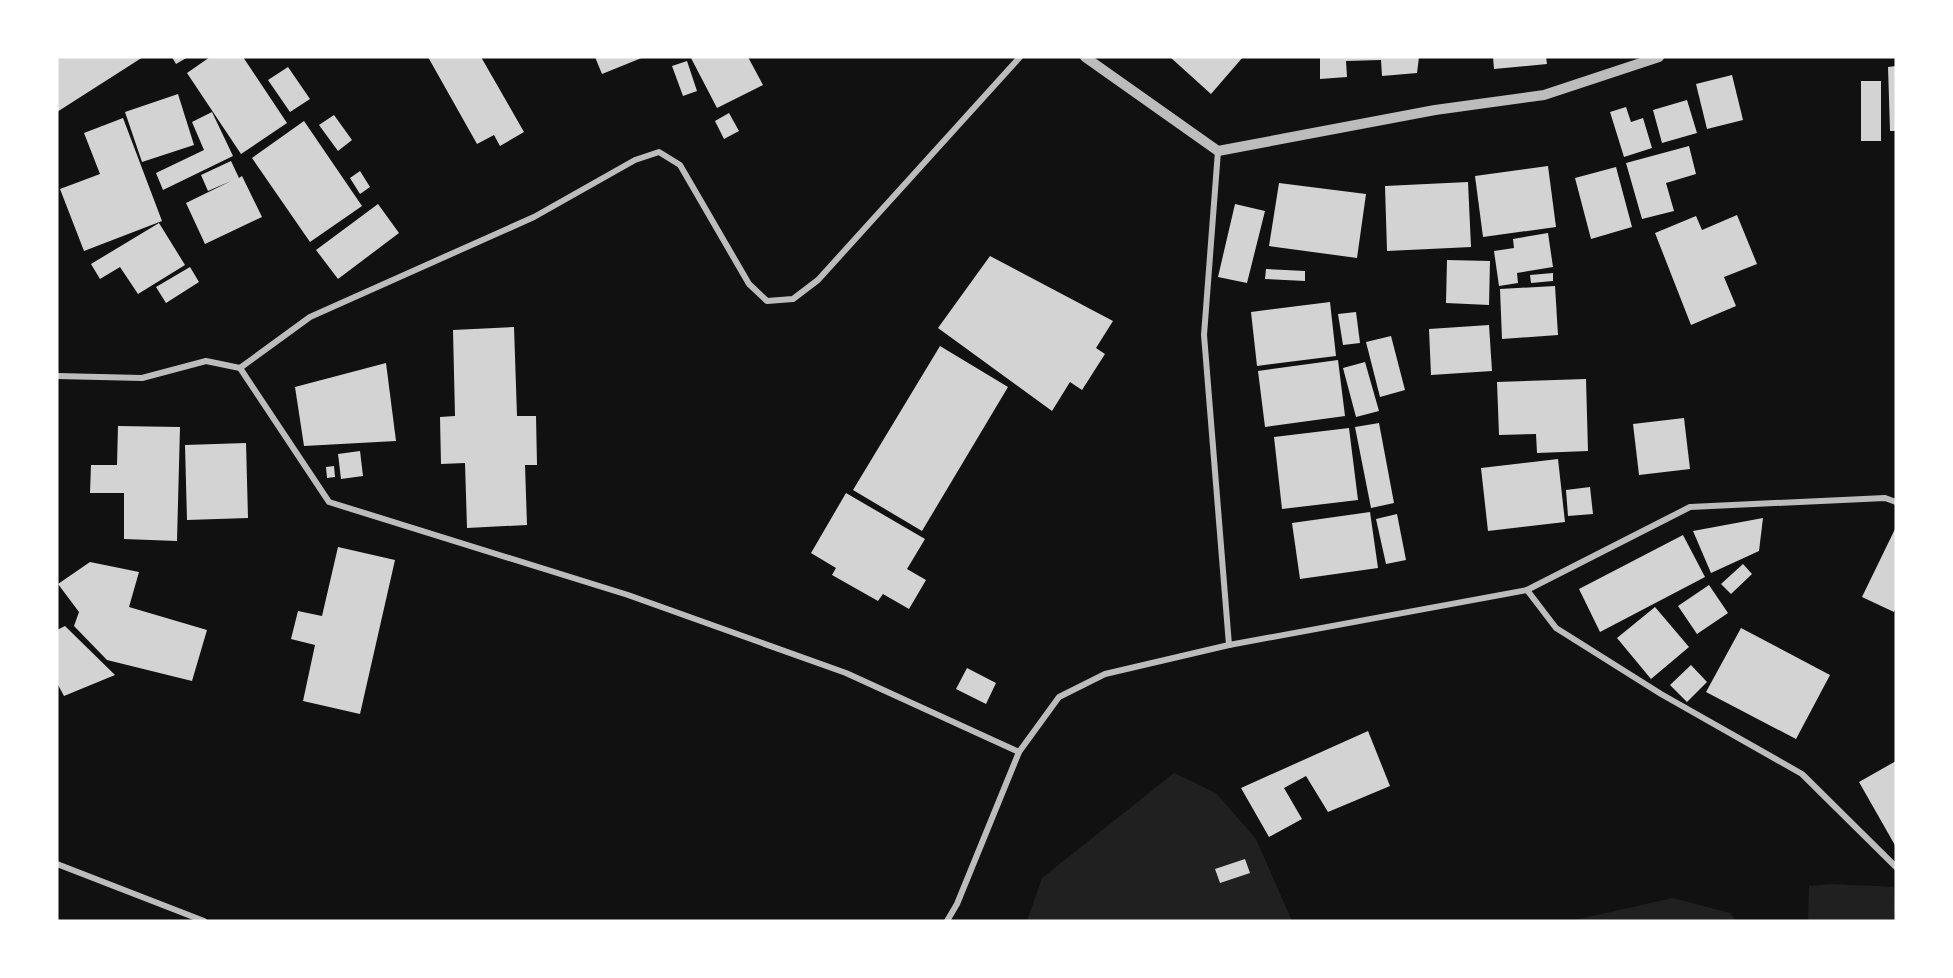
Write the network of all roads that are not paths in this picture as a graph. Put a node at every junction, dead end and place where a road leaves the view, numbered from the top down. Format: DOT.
graph roads {
  1 [pos="1020,57"];
  2 [pos="1085,57"];
  3 [pos="1659,57"];
  4 [pos="1218,151"];
  5 [pos="240,368"];
  6 [pos="57,376"];
  7 [pos="1896,502"];
  8 [pos="1527,590"];
  9 [pos="1229,645"];
  10 [pos="1019,752"];
  11 [pos="57,864"];
  12 [pos="1896,867"];
  13 [pos="204,921"];
  14 [pos="946,921"];
  1 -- 5 [label="street"];
  2 -- 4 [label="street"];
  3 -- 4 [label="street"];
  4 -- 9 [label="street"];
  5 -- 6 [label="street"];
  5 -- 10 [label="street"];
  7 -- 8 [label="street"];
  8 -- 9 [label="street"];
  8 -- 12 [label="street"];
  9 -- 10 [label="street"];
  10 -- 14 [label="street"];
  11 -- 13 [label="street"];
}
